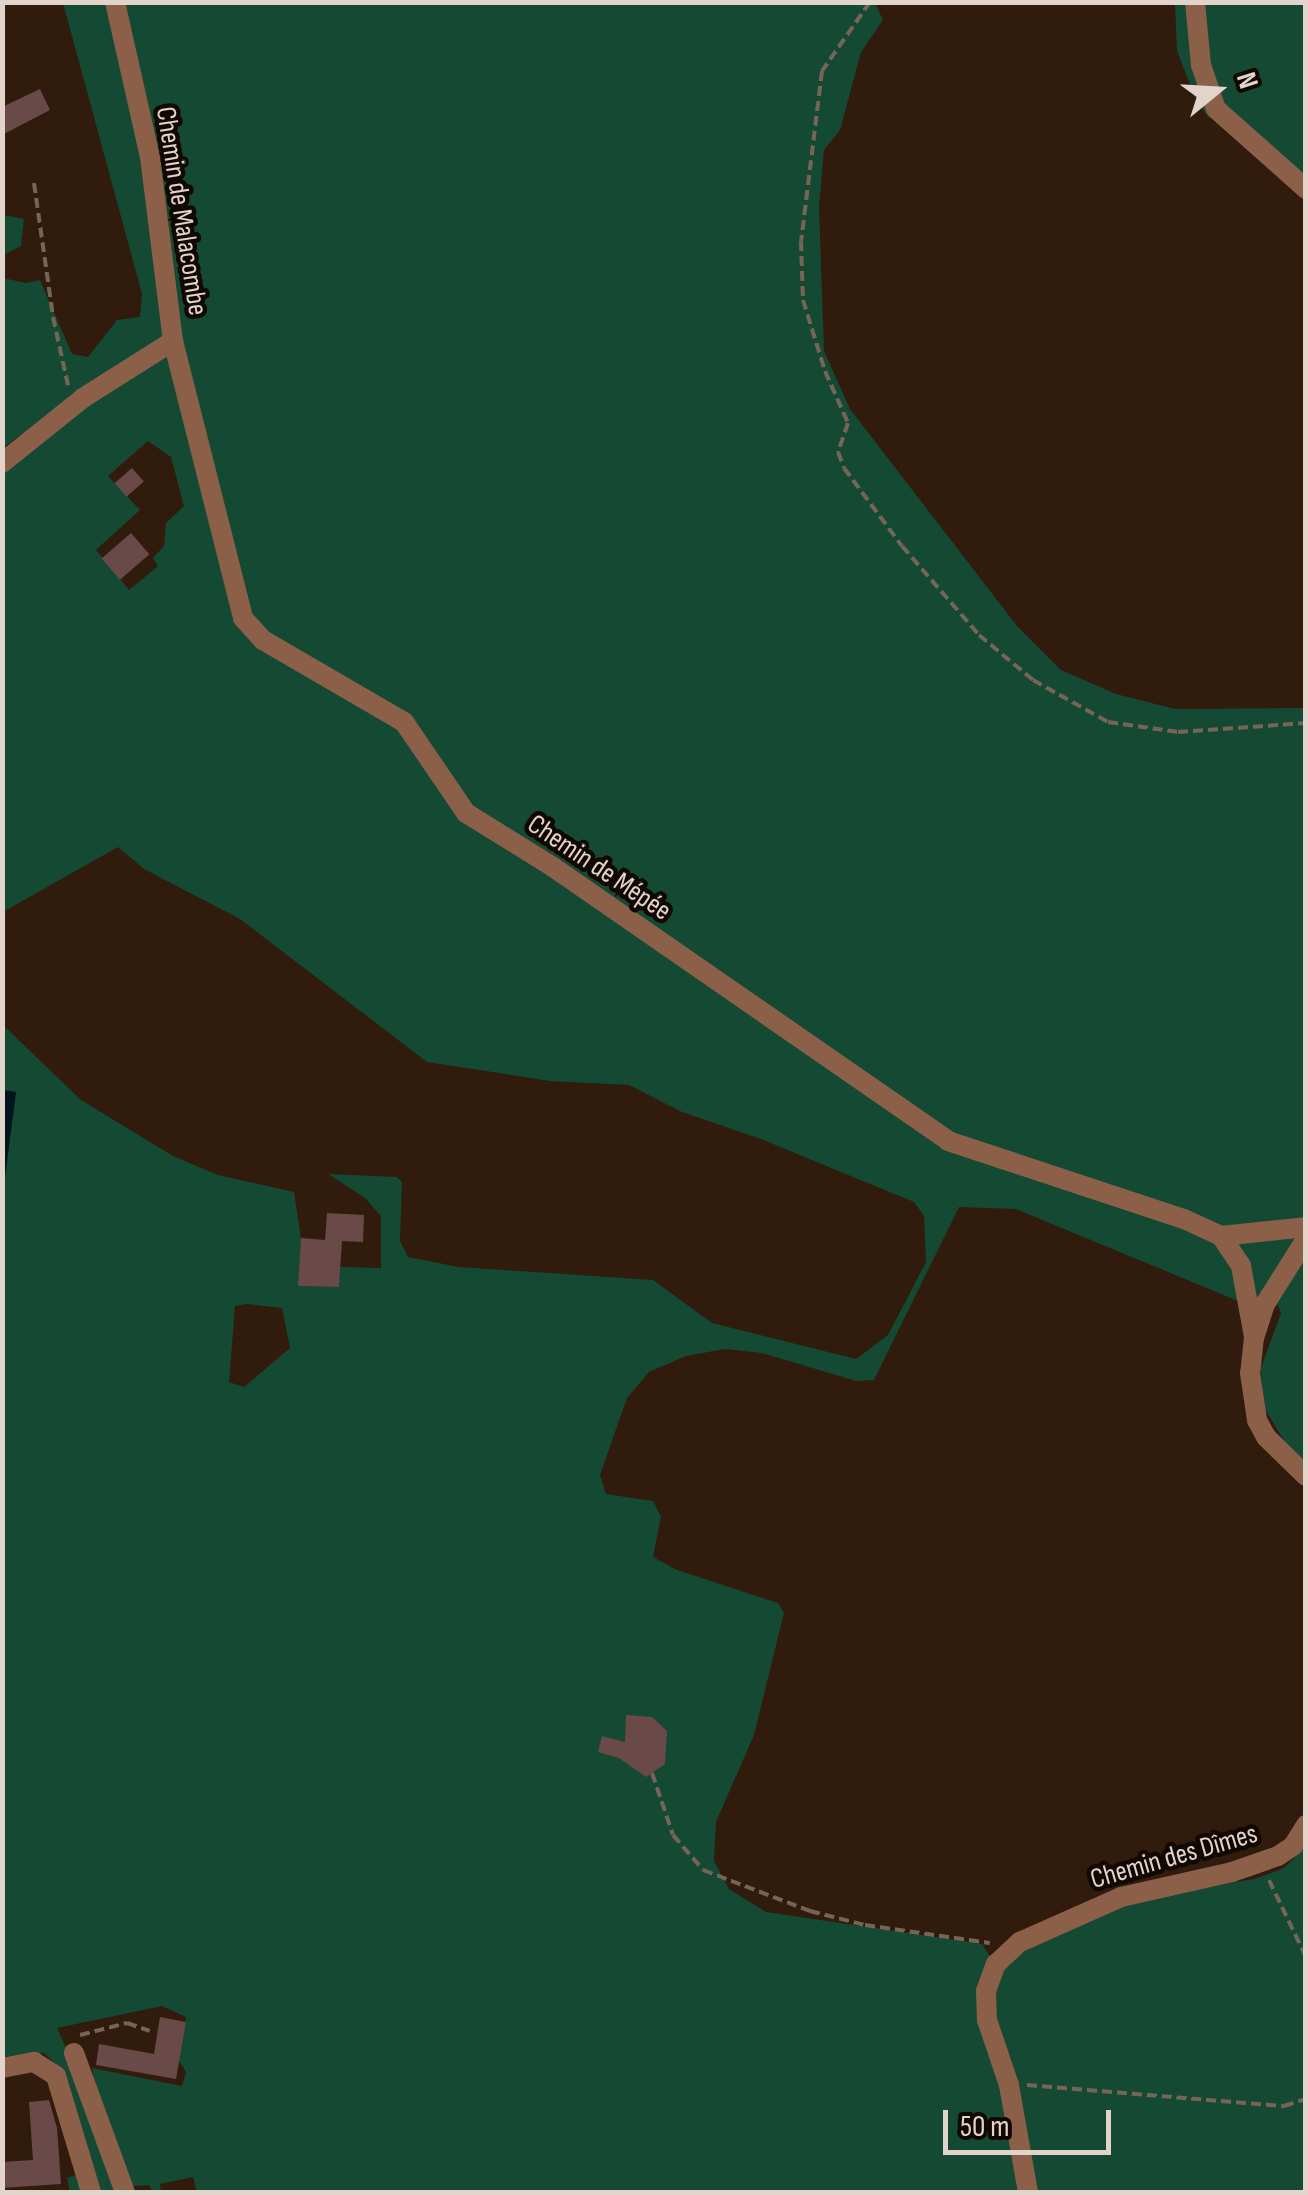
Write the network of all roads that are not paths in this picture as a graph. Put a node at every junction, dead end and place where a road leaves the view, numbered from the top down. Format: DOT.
graph roads {
  1 [pos="115,2"];
  2 [pos="1196,2"];
  3 [pos="1306,190"];
  4 [pos="173,340"];
  5 [pos="2,463"];
  6 [pos="1306,1227"];
  7 [pos="1221,1236"];
  8 [pos="1306,1239"];
  9 [pos="1254,1337"];
  10 [pos="1306,1476"];
  11 [pos="1306,1825"];
  12 [pos="74,2053"];
  13 [pos="2,2068"];
  14 [pos="90,2192"];
  15 [pos="125,2192"];
  16 [pos="1028,2192"];
  1 -- 4 [label="street, Chemin de Malacombe"];
  2 -- 3 [label="street"];
  4 -- 5 [label="street, Chemin de Malacombe"];
  4 -- 7 [label="street, Chemin de Mépée"];
  6 -- 7 [label="street, Chemin de Mépée"];
  7 -- 9 [label="street"];
  8 -- 9 [label="street"];
  9 -- 10 [label="street"];
  11 -- 16 [label="street, Chemin des Dîmes"];
  12 -- 15 [label="street"];
  13 -- 14 [label="street"];
}
